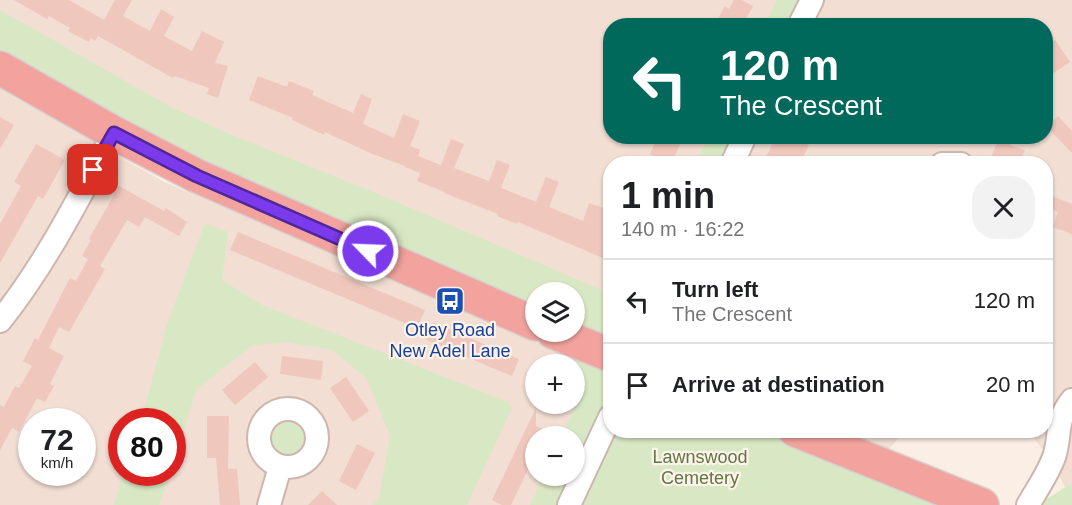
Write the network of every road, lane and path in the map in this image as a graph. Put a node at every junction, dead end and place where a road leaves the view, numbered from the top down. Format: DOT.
graph roads {
  1 [pos="812,0"];
  2 [pos="804,18"];
  3 [pos="0,68"];
  4 [pos="114,133"];
  5 [pos="525,319"];
  6 [pos="0,321"];
  7 [pos="578,342"];
  8 [pos="603,352"];
  9 [pos="1067,406"];
  10 [pos="603,432"];
  11 [pos="838,438"];
  12 [pos="280,467"];
  13 [pos="269,505"];
  14 [pos="569,505"];
  15 [pos="982,505"];
  16 [pos="1028,505"];
  1 -- 2 [label="street"];
  3 -- 4 [label="highway"];
  4 -- 5 [label="highway"];
  4 -- 6 [label="street"];
  7 -- 8 [label="highway"];
  9 -- 16 [label="street"];
  10 -- 14 [label="street"];
  11 -- 15 [label="highway"];
  12 -- 13 [label="street"];
}
